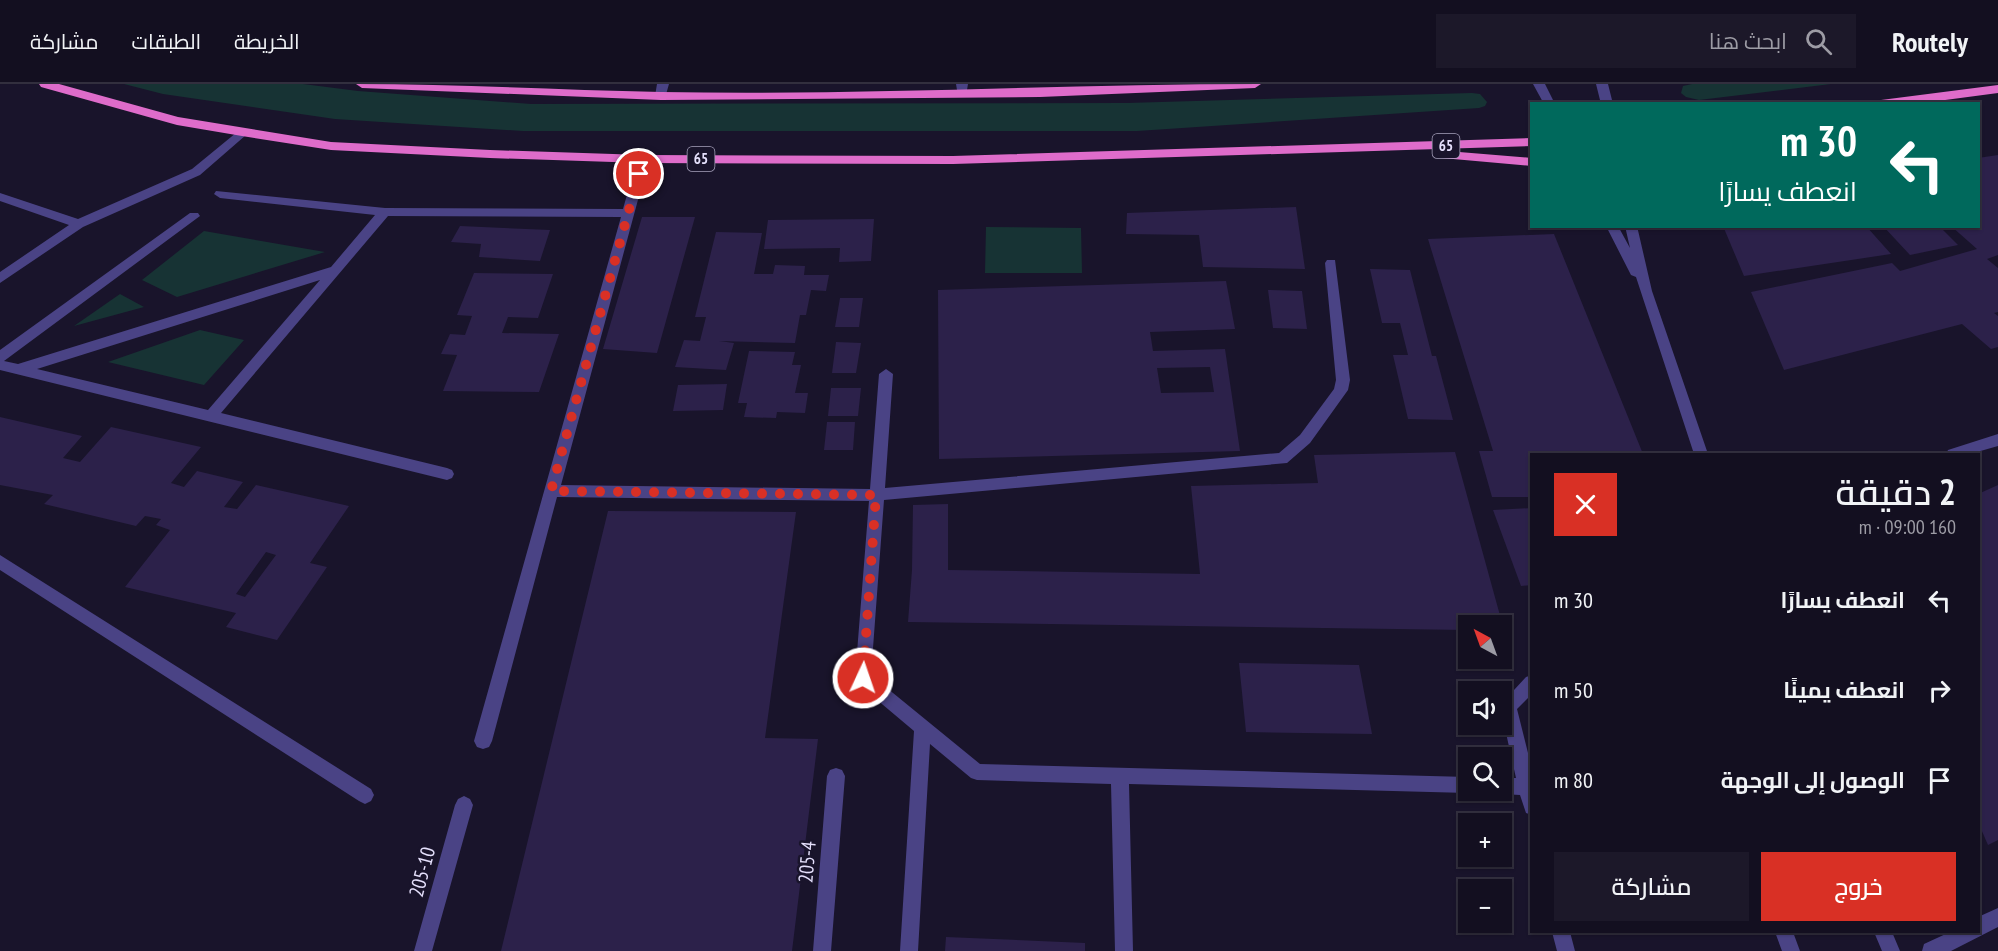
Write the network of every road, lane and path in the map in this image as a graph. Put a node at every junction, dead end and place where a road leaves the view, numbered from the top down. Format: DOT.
graph roads {
  1 [pos="45,84"];
  2 [pos="362,84"];
  3 [pos="1256,84"];
  4 [pos="1539,84"];
  5 [pos="1602,84"];
  6 [pos="962,89"];
  7 [pos="1998,89"];
  8 [pos="662,90"];
  9 [pos="1549,102"];
  10 [pos="1606,102"];
  11 [pos="1897,102"];
  12 [pos="242,132"];
  13 [pos="1530,142"];
  14 [pos="1365,149"];
  15 [pos="643,159"];
  16 [pos="1530,162"];
  17 [pos="220,194"];
  18 [pos="0,197"];
  19 [pos="385,212"];
  20 [pos="628,213"];
  21 [pos="194,216"];
  22 [pos="79,224"];
  23 [pos="1613,228"];
  24 [pos="1631,228"];
  25 [pos="1331,263"];
  26 [pos="336,270"];
  27 [pos="0,278"];
  28 [pos="1646,291"];
  29 [pos="0,357"];
  30 [pos="0,365"];
  31 [pos="20,369"];
  32 [pos="886,374"];
  33 [pos="211,416"];
  34 [pos="1998,440"];
  35 [pos="1701,453"];
  36 [pos="1956,453"];
  37 [pos="447,474"];
  38 [pos="551,491"];
  39 [pos="876,495"];
  40 [pos="0,562"];
  41 [pos="1530,684"];
  42 [pos="923,728"];
  43 [pos="483,741"];
  44 [pos="836,776"];
  45 [pos="1120,776"];
  46 [pos="1458,785"];
  47 [pos="1512,786"];
  48 [pos="1527,787"];
  49 [pos="365,795"];
  50 [pos="1530,799"];
  51 [pos="464,805"];
  52 [pos="1998,917"];
  53 [pos="1980,926"];
  54 [pos="1561,933"];
  55 [pos="1784,933"];
  56 [pos="1883,933"];
  57 [pos="1968,933"];
  58 [pos="423,951"];
  59 [pos="822,951"];
  60 [pos="909,951"];
  61 [pos="1124,951"];
  62 [pos="1566,951"];
  63 [pos="1791,951"];
  64 [pos="1891,951"];
  65 [pos="1931,951"];
  1 -- 12 [label="highway, 65"];
  2 -- 8 [label="highway"];
  3 -- 6 [label="highway"];
  4 -- 9 [label="street"];
  5 -- 10 [label="street"];
  6 -- 8 [label="highway"];
  7 -- 11 [label="highway"];
  12 -- 15 [label="highway, 65"];
  12 -- 22 [label="street"];
  13 -- 14 [label="highway, 65"];
  14 -- 15 [label="highway, 65"];
  14 -- 16 [label="highway"];
  15 -- 20 [label="street"];
  17 -- 19 [label="street"];
  18 -- 22 [label="street"];
  19 -- 20 [label="street"];
  19 -- 26 [label="street"];
  20 -- 38 [label="street"];
  21 -- 29 [label="street"];
  22 -- 27 [label="street"];
  23 -- 28 [label="street"];
  24 -- 28 [label="street"];
  25 -- 39 [label="street"];
  26 -- 31 [label="street"];
  26 -- 33 [label="street"];
  28 -- 35 [label="street"];
  30 -- 31 [label="street"];
  31 -- 33 [label="street"];
  32 -- 39 [label="street"];
  33 -- 37 [label="street"];
  34 -- 36 [label="street"];
  38 -- 39 [label="street"];
  38 -- 43 [label="street"];
  39 -- 42 [label="street"];
  40 -- 49 [label="street"];
  41 -- 48 [label="street"];
  42 -- 45 [label="street"];
  42 -- 60 [label="street"];
  44 -- 59 [label="street, 205-4"];
  45 -- 46 [label="street"];
  45 -- 61 [label="street"];
  47 -- 48 [label="street"];
  48 -- 50 [label="street"];
  51 -- 58 [label="street, 205-10"];
  52 -- 53 [label="street"];
  54 -- 62 [label="street"];
  55 -- 63 [label="street"];
  56 -- 64 [label="street"];
  57 -- 65 [label="street"];
}
